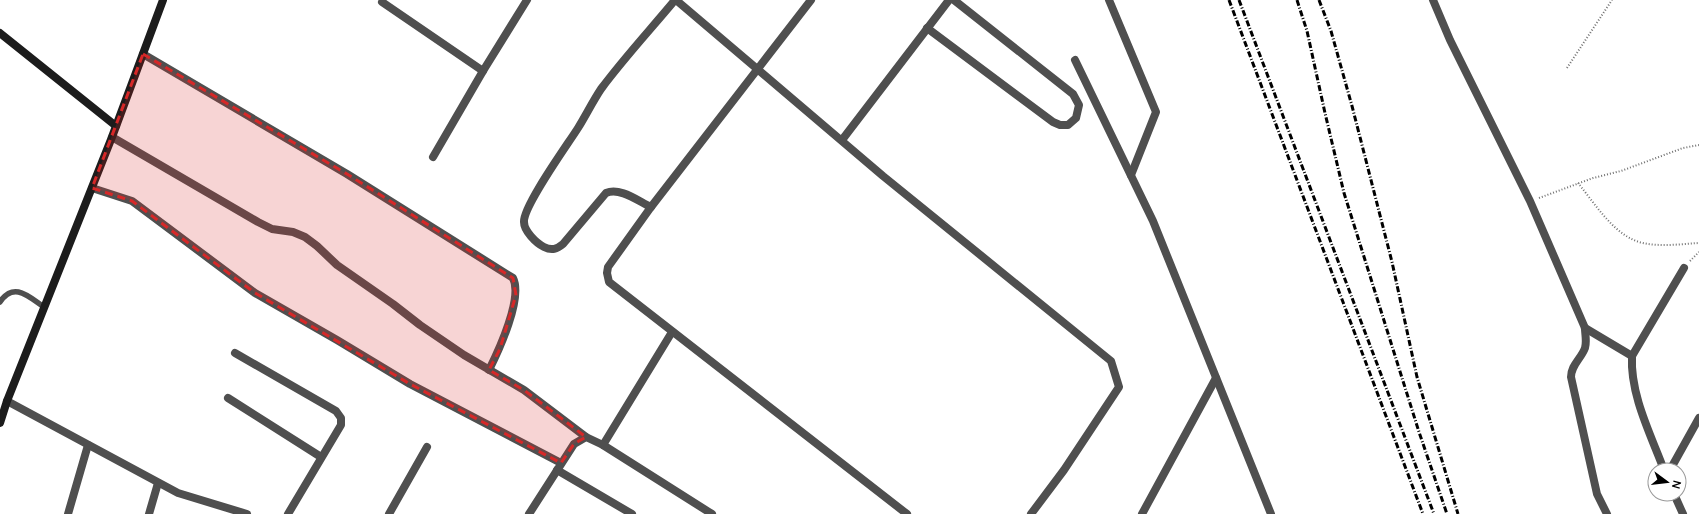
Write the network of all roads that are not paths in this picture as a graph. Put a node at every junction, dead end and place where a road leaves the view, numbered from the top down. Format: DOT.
graph roads {
  1 [pos="163,0"];
  2 [pos="527,0"];
  3 [pos="676,0"];
  4 [pos="811,0"];
  5 [pos="949,0"];
  6 [pos="954,0"];
  7 [pos="1109,0"];
  8 [pos="1433,0"];
  9 [pos="382,2"];
  10 [pos="927,28"];
  11 [pos="0,33"];
  12 [pos="143,54"];
  13 [pos="1075,60"];
  14 [pos="758,69"];
  15 [pos="483,71"];
  16 [pos="116,126"];
  17 [pos="112,137"];
  18 [pos="842,140"];
  19 [pos="432,157"];
  20 [pos="1131,175"];
  21 [pos="92,188"];
  22 [pos="651,207"];
  23 [pos="1684,268"];
  24 [pos="0,302"];
  25 [pos="44,308"];
  26 [pos="1585,328"];
  27 [pos="672,332"];
  28 [pos="235,353"];
  29 [pos="1632,356"];
  30 [pos="489,370"];
  31 [pos="1216,378"];
  32 [pos="228,398"];
  33 [pos="7,401"];
  34 [pos="1699,418"];
  35 [pos="0,423"];
  36 [pos="586,437"];
  37 [pos="88,445"];
  38 [pos="603,445"];
  39 [pos="427,447"];
  40 [pos="321,457"];
  41 [pos="1661,462"];
  42 [pos="1674,462"];
  43 [pos="559,467"];
  44 [pos="158,482"];
  45 [pos="1678,502"];
  46 [pos="68,514"];
  47 [pos="149,514"];
  48 [pos="247,514"];
  49 [pos="288,514"];
  50 [pos="389,514"];
  51 [pos="529,514"];
  52 [pos="632,514"];
  53 [pos="712,514"];
  54 [pos="906,514"];
  55 [pos="1031,514"];
  56 [pos="1142,514"];
  57 [pos="1271,514"];
  58 [pos="1607,514"];
  59 [pos="1683,514"];
  1 -- 12 [label="main road"];
  2 -- 15 [label="street"];
  3 -- 14 [label="street"];
  3 -- 22 [label="street"];
  4 -- 14 [label="street"];
  5 -- 10 [label="street"];
  6 -- 10 [label="street"];
  7 -- 20 [label="street"];
  8 -- 26 [label="street"];
  9 -- 15 [label="street"];
  10 -- 18 [label="street"];
  11 -- 16 [label="main road"];
  12 -- 16 [label="main road"];
  12 -- 30 [label="street"];
  13 -- 20 [label="street"];
  14 -- 18 [label="street"];
  14 -- 22 [label="street"];
  15 -- 19 [label="street"];
  16 -- 17 [label="main road"];
  17 -- 21 [label="main road"];
  17 -- 30 [label="street"];
  18 -- 55 [label="street"];
  20 -- 31 [label="street"];
  21 -- 25 [label="main road"];
  21 -- 43 [label="street"];
  22 -- 27 [label="street"];
  23 -- 29 [label="street"];
  24 -- 25 [label="lane"];
  25 -- 33 [label="main road"];
  26 -- 29 [label="street"];
  26 -- 58 [label="street"];
  27 -- 38 [label="street"];
  27 -- 54 [label="street"];
  28 -- 40 [label="street"];
  29 -- 41 [label="street"];
  30 -- 36 [label="street"];
  31 -- 56 [label="street"];
  31 -- 57 [label="street"];
  32 -- 40 [label="street"];
  33 -- 35 [label="main road"];
  33 -- 37 [label="street"];
  34 -- 42 [label="street"];
  36 -- 38 [label="street"];
  36 -- 43 [label="street"];
  37 -- 44 [label="street"];
  37 -- 46 [label="street"];
  38 -- 53 [label="street"];
  39 -- 50 [label="street"];
  40 -- 49 [label="street"];
  43 -- 51 [label="street"];
  43 -- 52 [label="street"];
  44 -- 47 [label="street"];
  44 -- 48 [label="street"];
  45 -- 59 [label="street"];
}
